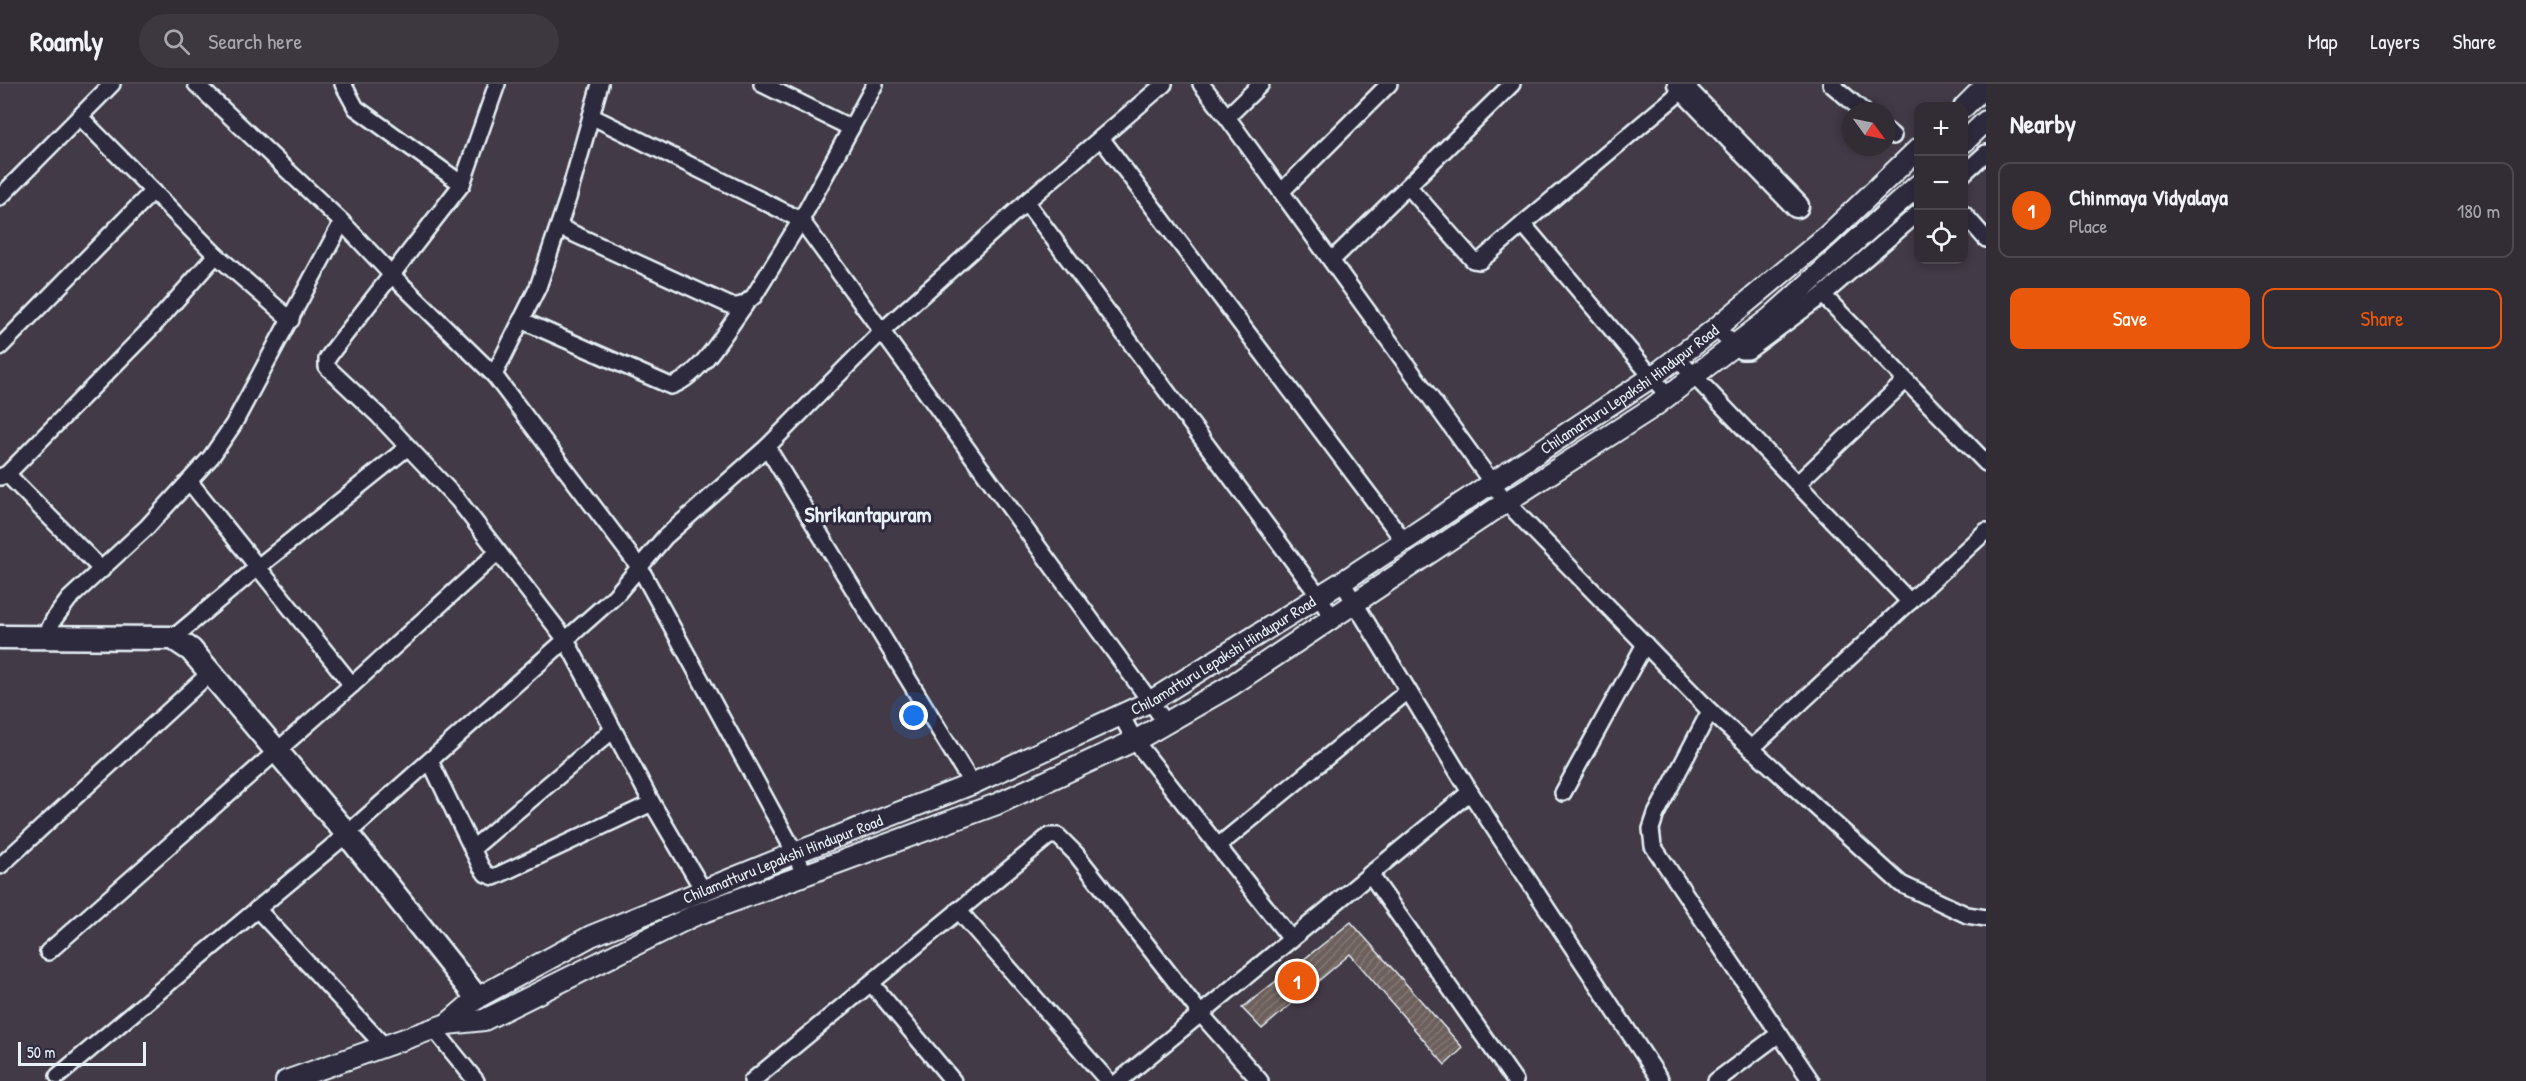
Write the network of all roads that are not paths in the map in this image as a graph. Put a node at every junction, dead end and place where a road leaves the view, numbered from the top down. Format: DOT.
graph roads {
  1 [pos="111,84"];
  2 [pos="196,84"];
  3 [pos="343,84"];
  4 [pos="497,84"];
  5 [pos="600,84"];
  6 [pos="762,84"];
  7 [pos="875,84"];
  8 [pos="1164,84"];
  9 [pos="1201,84"];
  10 [pos="1261,84"];
  11 [pos="1389,84"];
  12 [pos="1512,84"];
  13 [pos="1830,84"];
  14 [pos="1986,85"];
  15 [pos="1684,86"];
  16 [pos="1852,102"];
  17 [pos="1968,103"];
  18 [pos="591,116"];
  19 [pos="80,117"];
  20 [pos="1227,117"];
  21 [pos="1986,121"];
  22 [pos="851,128"];
  23 [pos="1101,138"];
  24 [pos="1968,138"];
  25 [pos="1914,153"];
  26 [pos="1986,153"];
  27 [pos="1968,169"];
  28 [pos="462,184"];
  29 [pos="1408,186"];
  30 [pos="1914,189"];
  31 [pos="153,191"];
  32 [pos="1282,191"];
  33 [pos="0,197"];
  34 [pos="1026,202"];
  35 [pos="1797,206"];
  36 [pos="1914,216"];
  37 [pos="1968,218"];
  38 [pos="801,220"];
  39 [pos="342,222"];
  40 [pos="1523,224"];
  41 [pos="559,227"];
  42 [pos="1986,238"];
  43 [pos="216,255"];
  44 [pos="1332,260"];
  45 [pos="392,275"];
  46 [pos="1823,295"];
  47 [pos="745,305"];
  48 [pos="291,320"];
  49 [pos="521,320"];
  50 [pos="1716,327"];
  51 [pos="882,331"];
  52 [pos="1734,346"];
  53 [pos="0,347"];
  54 [pos="1677,357"];
  55 [pos="494,375"];
  56 [pos="1694,376"];
  57 [pos="1652,377"];
  58 [pos="1905,381"];
  59 [pos="1668,396"];
  60 [pos="408,447"];
  61 [pos="767,447"];
  62 [pos="1986,463"];
  63 [pos="3,476"];
  64 [pos="189,481"];
  65 [pos="1491,483"];
  66 [pos="1797,484"];
  67 [pos="1506,502"];
  68 [pos="1986,531"];
  69 [pos="1404,541"];
  70 [pos="498,552"];
  71 [pos="258,567"];
  72 [pos="640,568"];
  73 [pos="102,570"];
  74 [pos="1342,582"];
  75 [pos="1319,596"];
  76 [pos="1910,602"];
  77 [pos="1354,603"];
  78 [pos="1332,618"];
  79 [pos="0,637"];
  80 [pos="45,637"];
  81 [pos="173,638"];
  82 [pos="567,640"];
  83 [pos="1645,644"];
  84 [pos="211,672"];
  85 [pos="352,685"];
  86 [pos="1408,691"];
  87 [pos="1151,701"];
  88 [pos="1710,711"];
  89 [pos="1121,715"];
  90 [pos="1166,723"];
  91 [pos="613,730"];
  92 [pos="1135,741"];
  93 [pos="1751,749"];
  94 [pos="276,750"];
  95 [pos="430,761"];
  96 [pos="972,784"];
  97 [pos="1470,792"];
  98 [pos="1563,794"];
  99 [pos="652,803"];
  100 [pos="347,834"];
  101 [pos="1218,846"];
  102 [pos="472,849"];
  103 [pos="795,853"];
  104 [pos="0,866"];
  105 [pos="1370,874"];
  106 [pos="804,875"];
  107 [pos="703,890"];
  108 [pos="257,909"];
  109 [pos="958,910"];
  110 [pos="1986,918"];
  111 [pos="1291,939"];
  112 [pos="48,951"];
  113 [pos="871,983"];
  114 [pos="477,998"];
  115 [pos="1200,1013"];
  116 [pos="441,1027"];
  117 [pos="1779,1034"];
  118 [pos="385,1047"];
  119 [pos="58,1076"];
  120 [pos="286,1081"];
  121 [pos="476,1081"];
  122 [pos="752,1081"];
  123 [pos="953,1081"];
  124 [pos="1108,1081"];
  125 [pos="1119,1081"];
  126 [pos="1260,1081"];
  127 [pos="1515,1081"];
  128 [pos="1661,1081"];
  129 [pos="1716,1081"];
  130 [pos="1811,1081"];
  1 -- 19 [label="street"];
  2 -- 39 [label="street"];
  3 -- 28 [label="street"];
  4 -- 28 [label="street"];
  5 -- 18 [label="street"];
  6 -- 22 [label="street"];
  7 -- 22 [label="street"];
  8 -- 23 [label="street"];
  9 -- 20 [label="street"];
  10 -- 20 [label="street"];
  11 -- 32 [label="street"];
  12 -- 29 [label="street"];
  13 -- 16 [label="street"];
  14 -- 17 [label="street"];
  15 -- 35 [label="main road"];
  15 -- 40 [label="street"];
  18 -- 38 [label="street"];
  18 -- 41 [label="street"];
  19 -- 31 [label="street"];
  19 -- 33 [label="street"];
  20 -- 32 [label="street"];
  21 -- 24 [label="street"];
  22 -- 38 [label="street"];
  23 -- 34 [label="street"];
  23 -- 69 [label="street"];
  25 -- 50 [label="street, Chilamatturu Lepakshi Hindupur Road"];
  26 -- 27 [label="street"];
  28 -- 45 [label="street"];
  29 -- 40 [label="street"];
  29 -- 44 [label="street"];
  30 -- 52 [label="street, Chilamatturu Lepakshi Hindupur Road"];
  31 -- 43 [label="street"];
  31 -- 53 [label="street"];
  32 -- 44 [label="street"];
  34 -- 51 [label="street"];
  34 -- 75 [label="street"];
  36 -- 46 [label="street"];
  37 -- 42 [label="street"];
  38 -- 47 [label="street"];
  38 -- 51 [label="street"];
  39 -- 45 [label="street"];
  39 -- 48 [label="street"];
  40 -- 57 [label="street"];
  41 -- 47 [label="street"];
  41 -- 49 [label="street"];
  43 -- 48 [label="street"];
  43 -- 63 [label="street"];
  44 -- 65 [label="street"];
  45 -- 55 [label="street"];
  45 -- 60 [label="street"];
  46 -- 52 [label="street"];
  46 -- 58 [label="street"];
  47 -- 49 [label="street"];
  48 -- 64 [label="street"];
  49 -- 55 [label="street"];
  50 -- 52 [label="street"];
  50 -- 54 [label="street, Chilamatturu Lepakshi Hindupur Road"];
  51 -- 61 [label="street"];
  51 -- 87 [label="street"];
  52 -- 56 [label="street, Chilamatturu Lepakshi Hindupur Road"];
  54 -- 56 [label="street"];
  54 -- 57 [label="street, Chilamatturu Lepakshi Hindupur Road"];
  55 -- 72 [label="street"];
  56 -- 59 [label="street, Chilamatturu Lepakshi Hindupur Road"];
  56 -- 66 [label="street"];
  57 -- 59 [label="street"];
  57 -- 65 [label="street, Chilamatturu Lepakshi Hindupur Road"];
  58 -- 62 [label="street"];
  58 -- 66 [label="street"];
  59 -- 67 [label="street, Chilamatturu Lepakshi Hindupur Road"];
  60 -- 70 [label="street"];
  60 -- 71 [label="street"];
  61 -- 72 [label="street"];
  61 -- 96 [label="street"];
  63 -- 73 [label="street"];
  64 -- 71 [label="street"];
  64 -- 73 [label="street"];
  65 -- 67 [label="street"];
  65 -- 69 [label="street, Chilamatturu Lepakshi Hindupur Road"];
  66 -- 76 [label="street"];
  67 -- 77 [label="street, Chilamatturu Lepakshi Hindupur Road"];
  67 -- 83 [label="street"];
  68 -- 76 [label="street"];
  69 -- 74 [label="street, Chilamatturu Lepakshi Hindupur Road"];
  70 -- 82 [label="street"];
  70 -- 85 [label="street"];
  71 -- 81 [label="street"];
  71 -- 85 [label="street"];
  72 -- 82 [label="street"];
  72 -- 103 [label="street"];
  73 -- 80 [label="street"];
  74 -- 75 [label="street, Chilamatturu Lepakshi Hindupur Road"];
  74 -- 77 [label="street"];
  75 -- 78 [label="street"];
  75 -- 87 [label="street, Chilamatturu Lepakshi Hindupur Road"];
  76 -- 93 [label="street"];
  77 -- 78 [label="street, Chilamatturu Lepakshi Hindupur Road"];
  77 -- 86 [label="street"];
  78 -- 90 [label="street, Chilamatturu Lepakshi Hindupur Road"];
  79 -- 80 [label="main road"];
  80 -- 81 [label="main road"];
  81 -- 84 [label="main road"];
  82 -- 91 [label="street"];
  82 -- 95 [label="street"];
  83 -- 88 [label="street"];
  83 -- 98 [label="street"];
  84 -- 94 [label="main road"];
  84 -- 104 [label="street"];
  85 -- 94 [label="street"];
  86 -- 97 [label="street"];
  86 -- 101 [label="street"];
  87 -- 89 [label="street, Chilamatturu Lepakshi Hindupur Road"];
  87 -- 90 [label="street"];
  88 -- 93 [label="street"];
  88 -- 117 [label="street"];
  89 -- 92 [label="street"];
  89 -- 96 [label="street, Chilamatturu Lepakshi Hindupur Road"];
  90 -- 92 [label="street, Chilamatturu Lepakshi Hindupur Road"];
  91 -- 99 [label="street"];
  91 -- 102 [label="street"];
  92 -- 101 [label="street"];
  92 -- 106 [label="street, Chilamatturu Lepakshi Hindupur Road"];
  93 -- 110 [label="street"];
  94 -- 100 [label="main road"];
  94 -- 112 [label="street"];
  95 -- 100 [label="street"];
  95 -- 102 [label="street"];
  96 -- 103 [label="street, Chilamatturu Lepakshi Hindupur Road"];
  97 -- 105 [label="street"];
  97 -- 128 [label="street"];
  99 -- 102 [label="street"];
  99 -- 107 [label="street"];
  100 -- 108 [label="street"];
  100 -- 114 [label="main road"];
  101 -- 111 [label="street"];
  103 -- 106 [label="street"];
  103 -- 107 [label="street, Chilamatturu Lepakshi Hindupur Road"];
  105 -- 111 [label="street"];
  105 -- 127 [label="street"];
  106 -- 116 [label="street, Chilamatturu Lepakshi Hindupur Road"];
  107 -- 114 [label="street, Chilamatturu Lepakshi Hindupur Road"];
  108 -- 118 [label="street"];
  108 -- 119 [label="street"];
  109 -- 113 [label="street"];
  109 -- 115 [label="street"];
  109 -- 124 [label="street"];
  111 -- 115 [label="street"];
  113 -- 122 [label="street"];
  113 -- 123 [label="street"];
  114 -- 116 [label="street, Chilamatturu Lepakshi Hindupur Road"];
  115 -- 125 [label="street"];
  115 -- 126 [label="street"];
  116 -- 118 [label="street, Chilamatturu Lepakshi Hindupur Road"];
  116 -- 121 [label="street"];
  117 -- 129 [label="street"];
  117 -- 130 [label="street"];
  118 -- 120 [label="street, Chilamatturu Lepakshi Hindupur Road"];
}
